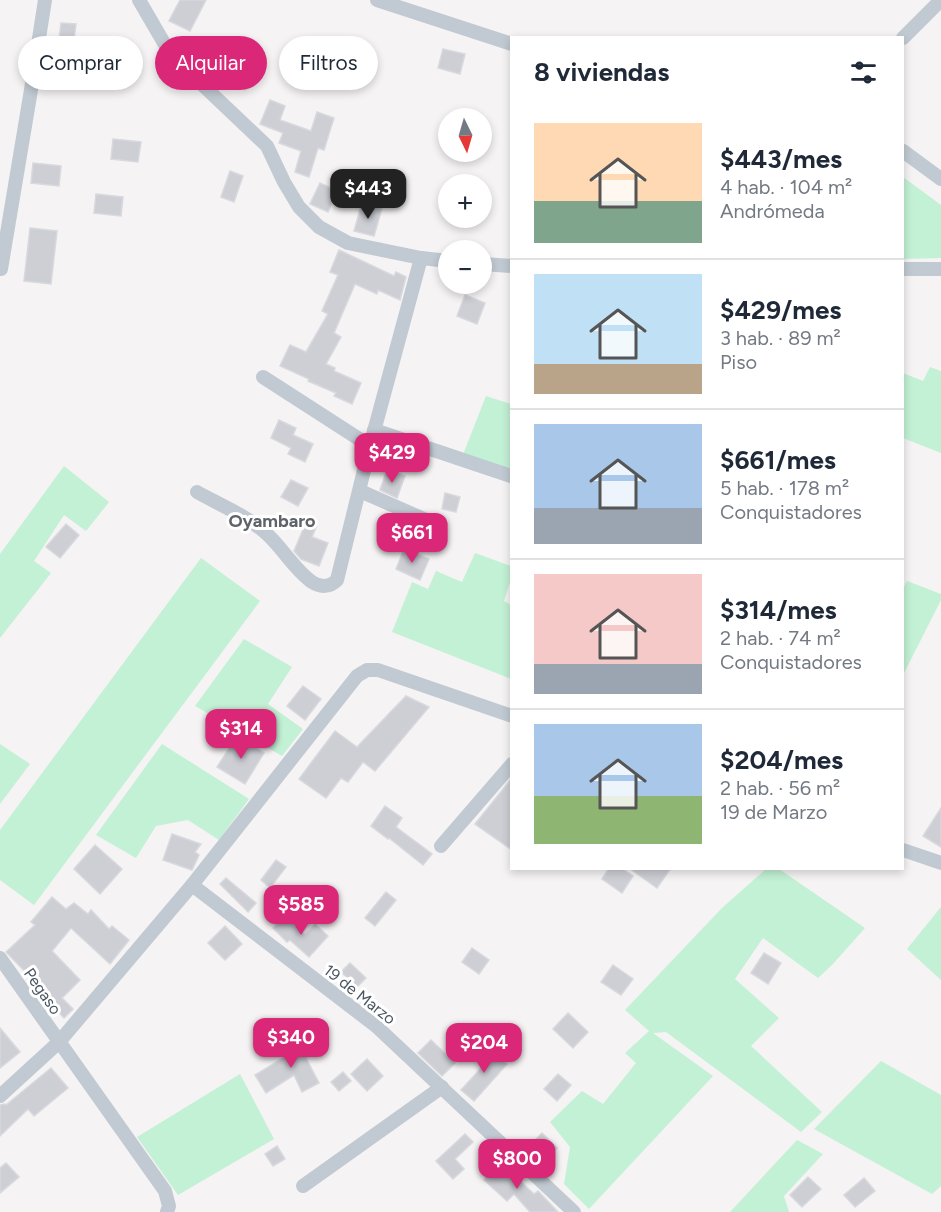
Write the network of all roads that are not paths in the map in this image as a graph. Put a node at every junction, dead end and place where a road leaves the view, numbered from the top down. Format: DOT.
graph roads {
  1 [pos="45,0"];
  2 [pos="139,0"];
  3 [pos="377,0"];
  4 [pos="941,0"];
  5 [pos="904,37"];
  6 [pos="510,43"];
  7 [pos="904,152"];
  8 [pos="941,179"];
  9 [pos="421,258"];
  10 [pos="438,260"];
  11 [pos="492,265"];
  12 [pos="510,266"];
  13 [pos="1,269"];
  14 [pos="904,269"];
  15 [pos="941,269"];
  16 [pos="263,377"];
  17 [pos="374,430"];
  18 [pos="370,446"];
  19 [pos="510,476"];
  20 [pos="360,491"];
  21 [pos="197,492"];
  22 [pos="426,520"];
  23 [pos="510,715"];
  24 [pos="510,766"];
  25 [pos="441,846"];
  26 [pos="904,850"];
  27 [pos="941,863"];
  28 [pos="192,885"];
  29 [pos="0,958"];
  30 [pos="59,1042"];
  31 [pos="442,1087"];
  32 [pos="0,1096"];
  33 [pos="303,1186"];
  34 [pos="167,1212"];
  35 [pos="574,1212"];
  1 -- 13 [label="street"];
  2 -- 9 [label="street"];
  3 -- 6 [label="street"];
  4 -- 5 [label="street"];
  7 -- 8 [label="street"];
  9 -- 10 [label="street"];
  9 -- 17 [label="street"];
  11 -- 12 [label="street"];
  14 -- 15 [label="street"];
  16 -- 18 [label="street"];
  17 -- 18 [label="street"];
  17 -- 19 [label="street"];
  18 -- 20 [label="street"];
  20 -- 21 [label="street"];
  20 -- 22 [label="street"];
  23 -- 28 [label="street"];
  24 -- 25 [label="street"];
  26 -- 27 [label="street"];
  28 -- 30 [label="street"];
  28 -- 31 [label="street, 19 de Marzo"];
  29 -- 30 [label="street, Pegaso"];
  30 -- 32 [label="street"];
  30 -- 34 [label="street, Pegaso"];
  31 -- 33 [label="street"];
  31 -- 35 [label="street, 19 de Marzo"];
}
